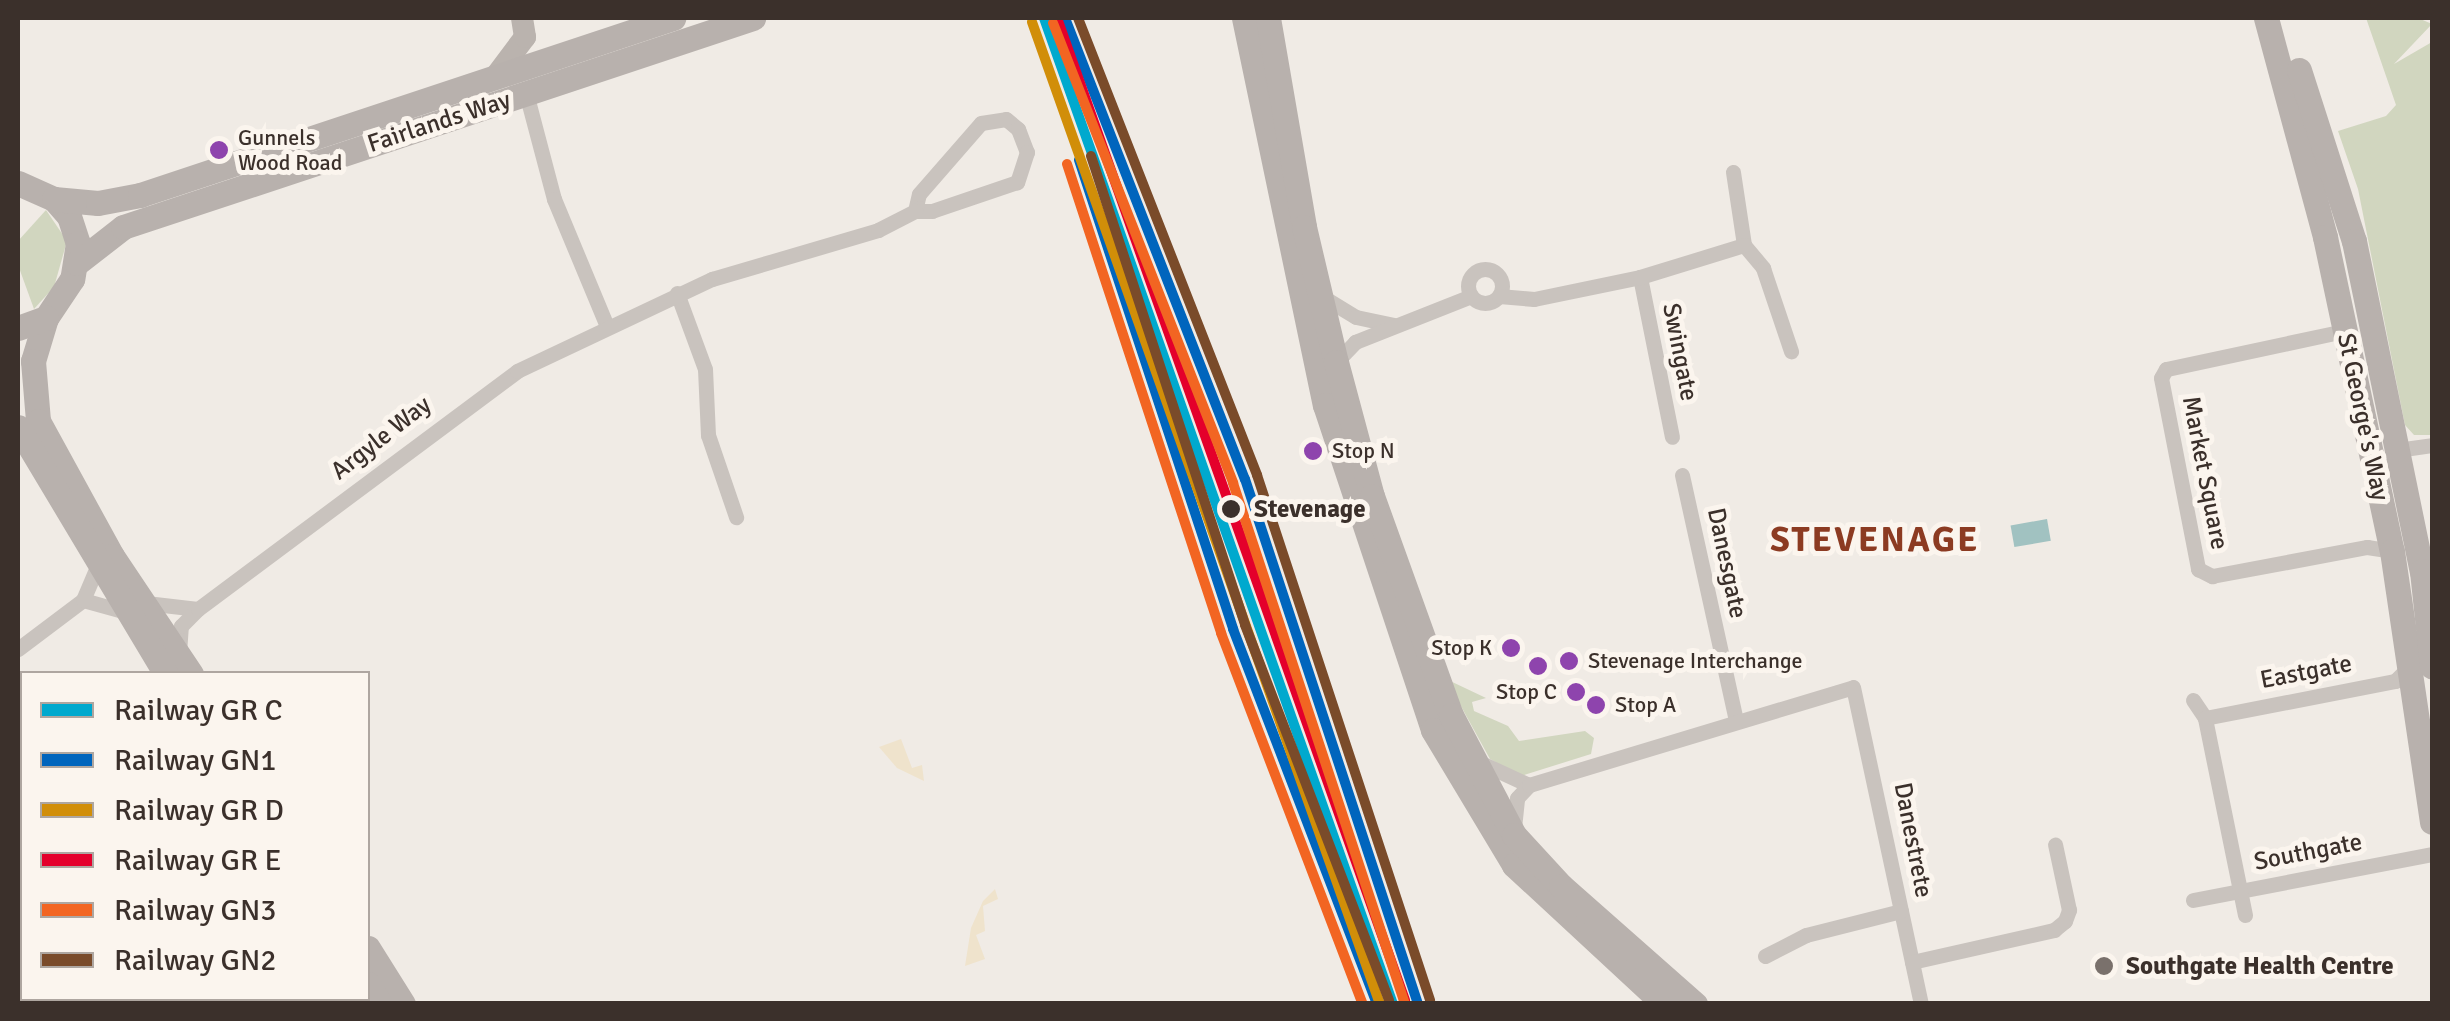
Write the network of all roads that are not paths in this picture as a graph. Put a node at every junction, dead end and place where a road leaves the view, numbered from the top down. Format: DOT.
graph roads {
  1 [pos="674,18"];
  2 [pos="753,18"];
  3 [pos="1244,18"];
  4 [pos="1268,18"];
  5 [pos="2266,18"];
  6 [pos="2284,18"];
  7 [pos="523,27"];
  8 [pos="559,56"];
  9 [pos="495,77"];
  10 [pos="526,94"];
  11 [pos="1734,172"];
  12 [pos="18,184"];
  13 [pos="54,199"];
  14 [pos="915,210"];
  15 [pos="1744,244"];
  16 [pos="78,263"];
  17 [pos="1640,278"];
  18 [pos="677,293"];
  19 [pos="1318,294"];
  20 [pos="1470,296"];
  21 [pos="1499,296"];
  22 [pos="46,318"];
  23 [pos="606,324"];
  24 [pos="1394,325"];
  25 [pos="18,328"];
  26 [pos="2344,331"];
  27 [pos="1791,351"];
  28 [pos="1336,362"];
  29 [pos="18,426"];
  30 [pos="1672,437"];
  31 [pos="2432,445"];
  32 [pos="2396,450"];
  33 [pos="1682,475"];
  34 [pos="736,518"];
  35 [pos="2392,552"];
  36 [pos="98,565"];
  37 [pos="83,600"];
  38 [pos="137,608"];
  39 [pos="198,609"];
  40 [pos="18,650"];
  41 [pos="2422,666"];
  42 [pos="179,667"];
  43 [pos="2194,700"];
  44 [pos="2206,718"];
  45 [pos="1736,720"];
  46 [pos="1471,759"];
  47 [pos="1529,785"];
  48 [pos="2432,822"];
  49 [pos="1514,835"];
  50 [pos="2055,844"];
  51 [pos="2432,854"];
  52 [pos="2240,891"];
  53 [pos="2193,900"];
  54 [pos="1901,911"];
  55 [pos="2245,915"];
  56 [pos="370,951"];
  57 [pos="1765,956"];
  58 [pos="1912,962"];
  59 [pos="403,1004"];
  60 [pos="1664,1004"];
  61 [pos="1695,1004"];
  62 [pos="1921,1004"];
  1 -- 8 [label="main road, Fairlands Way"];
  2 -- 10 [label="main road, Fairlands Way"];
  3 -- 60 [label="main road"];
  4 -- 19 [label="main road"];
  5 -- 26 [label="main road, St George's Way"];
  6 -- 32 [label="main road, St George's Way"];
  7 -- 8 [label="street"];
  7 -- 9 [label="street"];
  8 -- 9 [label="main road, Fairlands Way"];
  9 -- 13 [label="main road, Fairlands Way"];
  10 -- 16 [label="main road, Fairlands Way"];
  10 -- 23 [label="street"];
  11 -- 15 [label="street"];
  12 -- 13 [label="main road"];
  13 -- 16 [label="main road"];
  14 -- 14 [label="street, Argyle Way"];
  14 -- 18 [label="street, Argyle Way"];
  15 -- 17 [label="street, Swingate"];
  15 -- 27 [label="street"];
  16 -- 22 [label="main road"];
  17 -- 21 [label="street, Swingate"];
  17 -- 30 [label="street, Swingate"];
  18 -- 23 [label="street, Argyle Way"];
  18 -- 34 [label="street"];
  19 -- 24 [label="street"];
  19 -- 28 [label="main road"];
  20 -- 21 [label="street"];
  20 -- 21 [label="street"];
  20 -- 24 [label="street"];
  22 -- 25 [label="main road"];
  22 -- 38 [label="main road"];
  23 -- 39 [label="street, Argyle Way"];
  24 -- 28 [label="street"];
  26 -- 35 [label="main road, St George's Way"];
  26 -- 35 [label="street, Market Square"];
  28 -- 46 [label="main road"];
  29 -- 36 [label="main road"];
  31 -- 32 [label="street"];
  32 -- 41 [label="main road, St George's Way"];
  33 -- 45 [label="street, Danesgate"];
  35 -- 41 [label="main road, St George's Way"];
  36 -- 37 [label="street"];
  36 -- 38 [label="main road"];
  37 -- 38 [label="street"];
  37 -- 40 [label="street"];
  38 -- 39 [label="street"];
  38 -- 42 [label="main road"];
  39 -- 42 [label="street, Argyle Way"];
  41 -- 44 [label="street, Eastgate"];
  41 -- 48 [label="main road, St George's Way"];
  43 -- 44 [label="street"];
  44 -- 52 [label="street"];
  45 -- 47 [label="street"];
  45 -- 54 [label="street, Danestrete"];
  46 -- 47 [label="street"];
  46 -- 49 [label="main road"];
  47 -- 49 [label="street"];
  49 -- 61 [label="main road"];
  50 -- 58 [label="street"];
  51 -- 52 [label="street, Southgate"];
  52 -- 53 [label="street, Southgate"];
  52 -- 55 [label="street"];
  54 -- 57 [label="street"];
  54 -- 58 [label="street, Danestrete"];
  56 -- 59 [label="main road"];
  58 -- 62 [label="street, Danestrete"];
}
